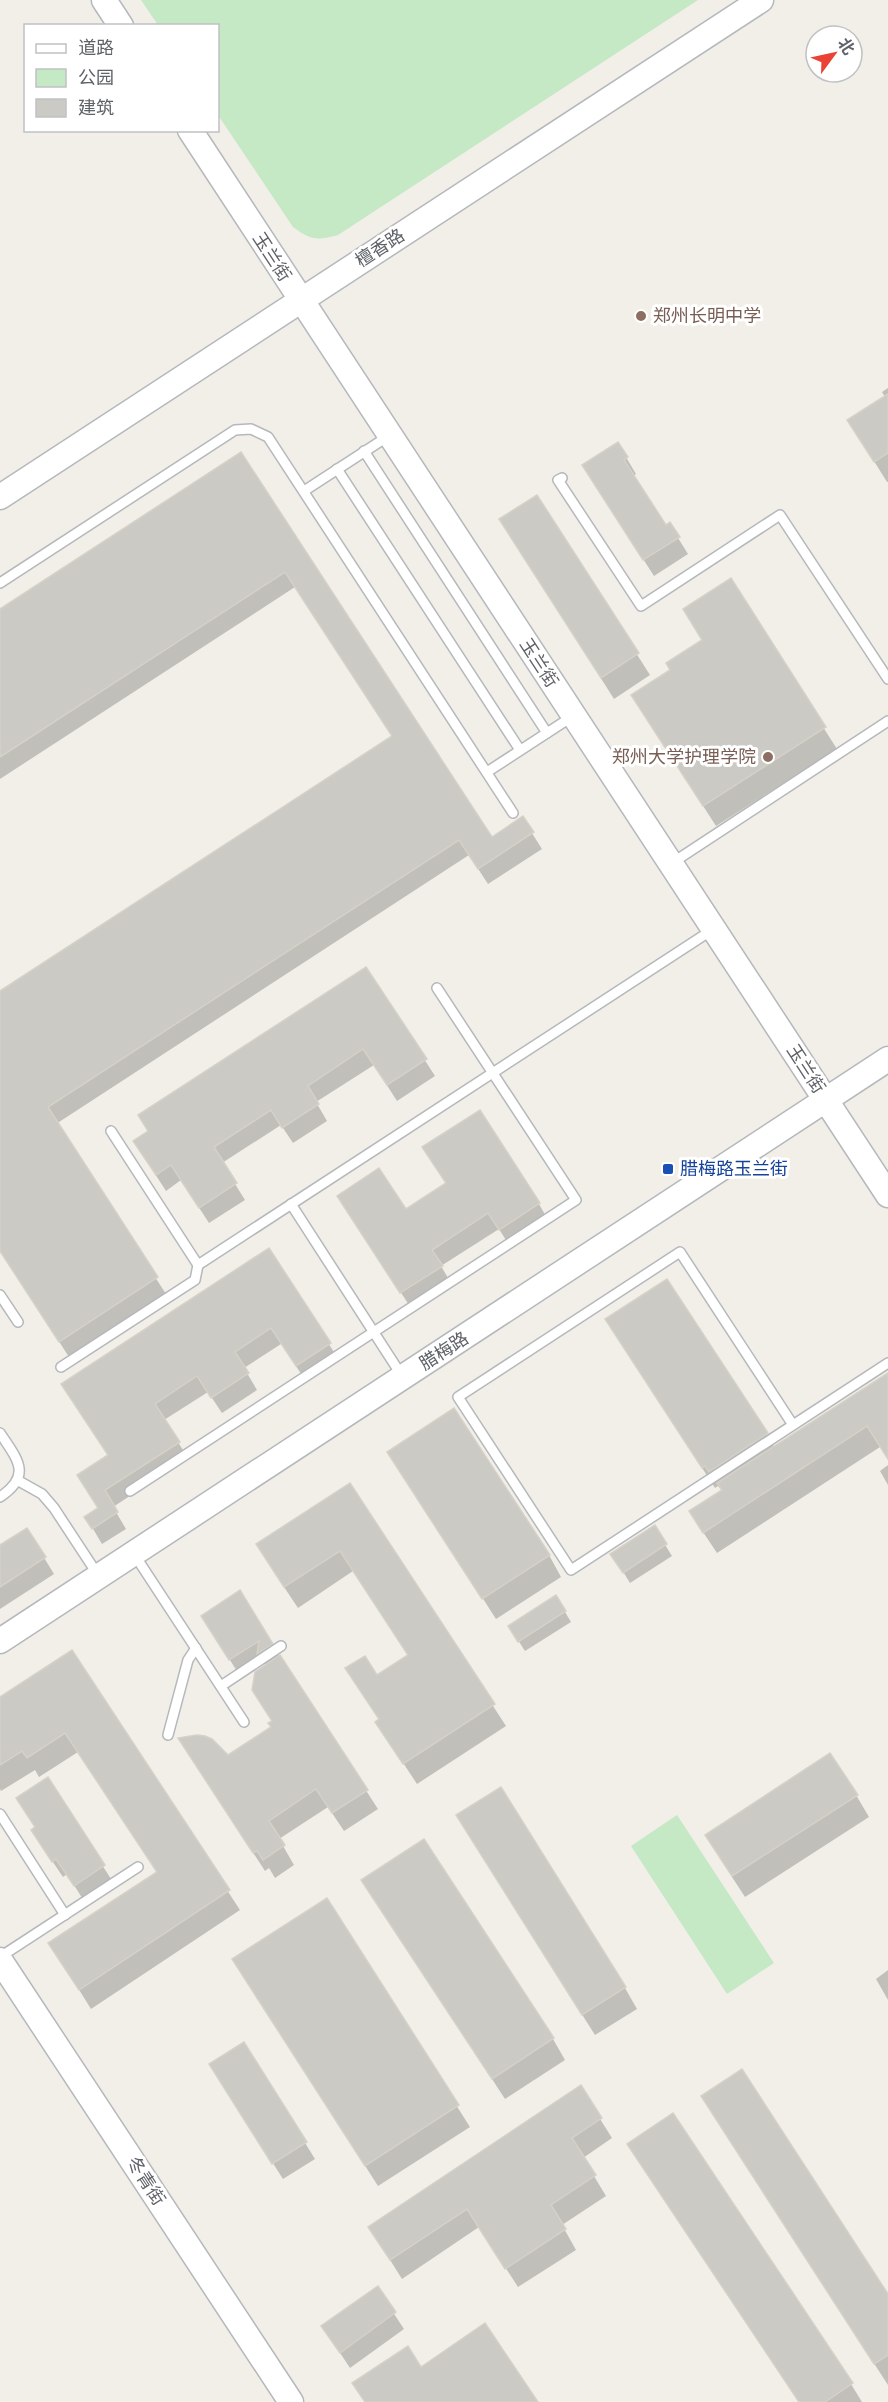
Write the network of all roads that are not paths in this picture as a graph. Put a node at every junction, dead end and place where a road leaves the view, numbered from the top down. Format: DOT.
graph roads {
  1 [pos="104,0"];
  2 [pos="761,0"];
  3 [pos="120,24"];
  4 [pos="191,132"];
  5 [pos="301,300"];
  6 [pos="390,435"];
  7 [pos="364,452"];
  8 [pos="337,469"];
  9 [pos="562,478"];
  10 [pos="304,491"];
  11 [pos="0,497"];
  12 [pos="0,583"];
  13 [pos="888,679"];
  14 [pos="574,716"];
  15 [pos="888,721"];
  16 [pos="547,733"];
  17 [pos="520,750"];
  18 [pos="487,772"];
  19 [pos="513,813"];
  20 [pos="671,864"];
  21 [pos="714,929"];
  22 [pos="437,988"];
  23 [pos="888,1059"];
  24 [pos="492,1073"];
  25 [pos="826,1100"];
  26 [pos="111,1131"];
  27 [pos="888,1196"];
  28 [pos="291,1204"];
  29 [pos="198,1265"];
  30 [pos="0,1295"];
  31 [pos="18,1322"];
  32 [pos="374,1332"];
  33 [pos="888,1363"];
  34 [pos="61,1367"];
  35 [pos="404,1377"];
  36 [pos="793,1425"];
  37 [pos="0,1433"];
  38 [pos="17,1480"];
  39 [pos="130,1491"];
  40 [pos="0,1497"];
  41 [pos="134,1554"];
  42 [pos="99,1577"];
  43 [pos="0,1641"];
  44 [pos="281,1646"];
  45 [pos="196,1648"];
  46 [pos="221,1686"];
  47 [pos="244,1722"];
  48 [pos="168,1735"];
  49 [pos="0,1814"];
  50 [pos="138,1867"];
  51 [pos="65,1915"];
  52 [pos="0,1959"];
  53 [pos="291,2402"];
  1 -- 3 [label="street"];
  2 -- 5 [label="street, 檀香路"];
  4 -- 5 [label="street, 玉兰街"];
  5 -- 6 [label="street, 玉兰街"];
  5 -- 11 [label="street, 檀香路"];
  6 -- 7 [label="lane"];
  6 -- 14 [label="street, 玉兰街"];
  7 -- 8 [label="lane"];
  7 -- 16 [label="lane"];
  8 -- 10 [label="lane"];
  8 -- 17 [label="lane"];
  9 -- 13 [label="lane"];
  10 -- 12 [label="lane"];
  10 -- 18 [label="lane"];
  14 -- 16 [label="lane"];
  14 -- 20 [label="street, 玉兰街"];
  15 -- 20 [label="lane"];
  16 -- 17 [label="lane"];
  17 -- 18 [label="lane"];
  18 -- 19 [label="lane"];
  20 -- 21 [label="street, 玉兰街"];
  21 -- 24 [label="lane"];
  21 -- 25 [label="street, 玉兰街"];
  22 -- 24 [label="lane"];
  23 -- 25 [label="street, 腊梅路"];
  24 -- 28 [label="lane"];
  24 -- 32 [label="lane"];
  25 -- 27 [label="street, 玉兰街"];
  25 -- 35 [label="street, 腊梅路"];
  26 -- 29 [label="lane"];
  28 -- 29 [label="lane"];
  28 -- 32 [label="lane"];
  29 -- 34 [label="lane"];
  30 -- 31 [label="lane"];
  32 -- 35 [label="lane"];
  32 -- 39 [label="lane"];
  33 -- 36 [label="lane"];
  35 -- 41 [label="street, 腊梅路"];
  36 -- 36 [label="lane"];
  37 -- 38 [label="lane"];
  38 -- 40 [label="lane"];
  38 -- 42 [label="lane"];
  41 -- 42 [label="street, 腊梅路"];
  41 -- 45 [label="lane"];
  42 -- 43 [label="street, 腊梅路"];
  44 -- 46 [label="lane"];
  45 -- 46 [label="lane"];
  45 -- 48 [label="lane"];
  46 -- 47 [label="lane"];
  49 -- 51 [label="lane"];
  50 -- 51 [label="lane"];
  51 -- 52 [label="lane"];
  52 -- 53 [label="street, 冬青街"];
}
